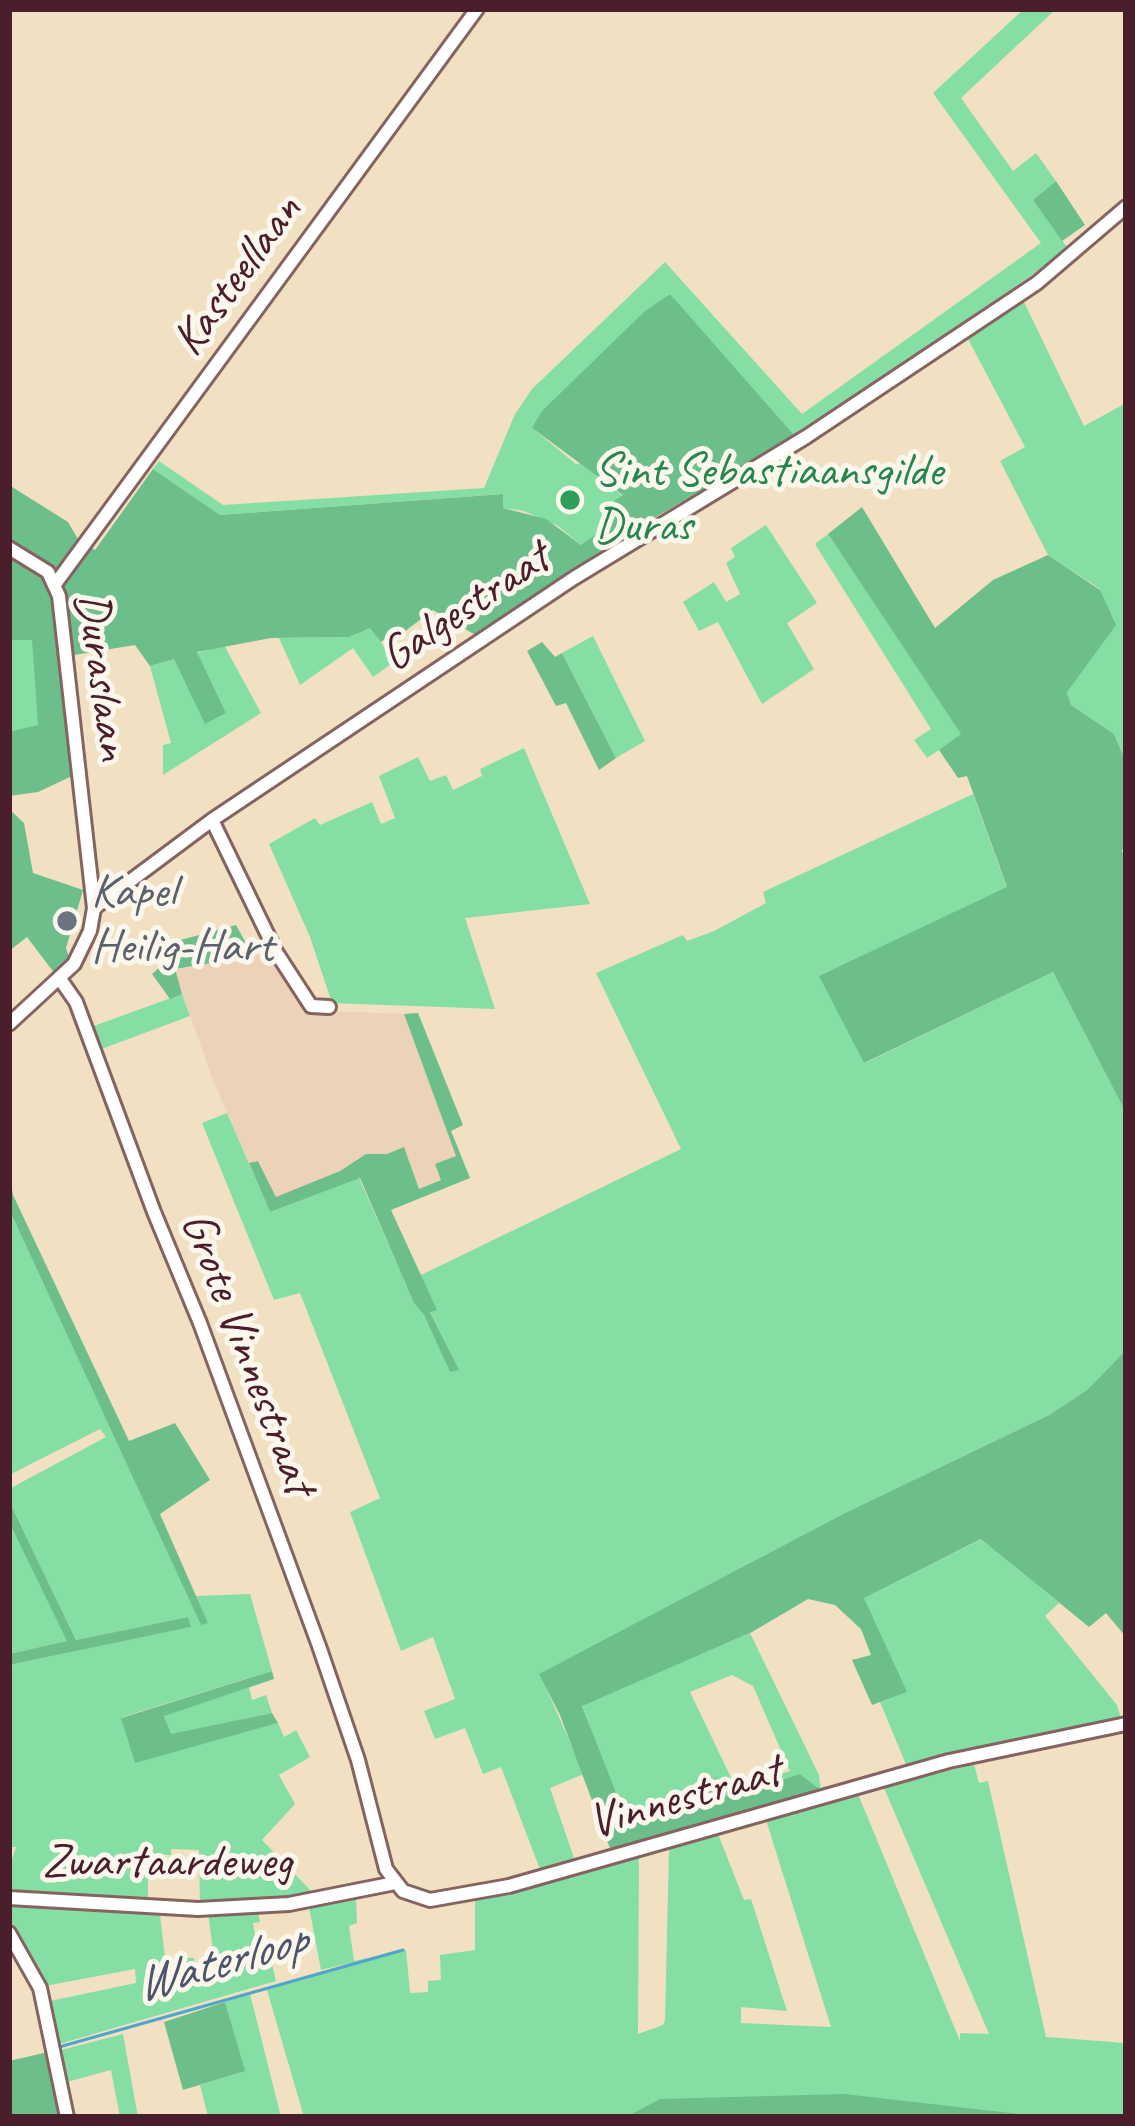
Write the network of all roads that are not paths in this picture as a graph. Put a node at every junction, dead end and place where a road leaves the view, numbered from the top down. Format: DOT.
graph roads {
  1 [pos="477,9"];
  2 [pos="1126,207"];
  3 [pos="9,548"];
  4 [pos="56,584"];
  5 [pos="212,820"];
  6 [pos="94,908"];
  7 [pos="60,979"];
  8 [pos="328,1007"];
  9 [pos="9,1024"];
  10 [pos="1126,1724"];
  11 [pos="395,1883"];
  12 [pos="9,1898"];
  13 [pos="9,1933"];
  14 [pos="67,2117"];
  1 -- 4 [label="street, Kasteellaan"];
  2 -- 5 [label="street, Galgestraat"];
  3 -- 4 [label="street, Duraslaan"];
  4 -- 6 [label="street, Duraslaan"];
  5 -- 6 [label="street, Galgestraat"];
  5 -- 8 [label="street"];
  6 -- 7 [label="street"];
  7 -- 9 [label="street"];
  7 -- 11 [label="street, Grote Vinnestraat"];
  10 -- 11 [label="street, Vinnestraat"];
  11 -- 12 [label="street, Zwartaardeweg"];
  13 -- 14 [label="street"];
}
